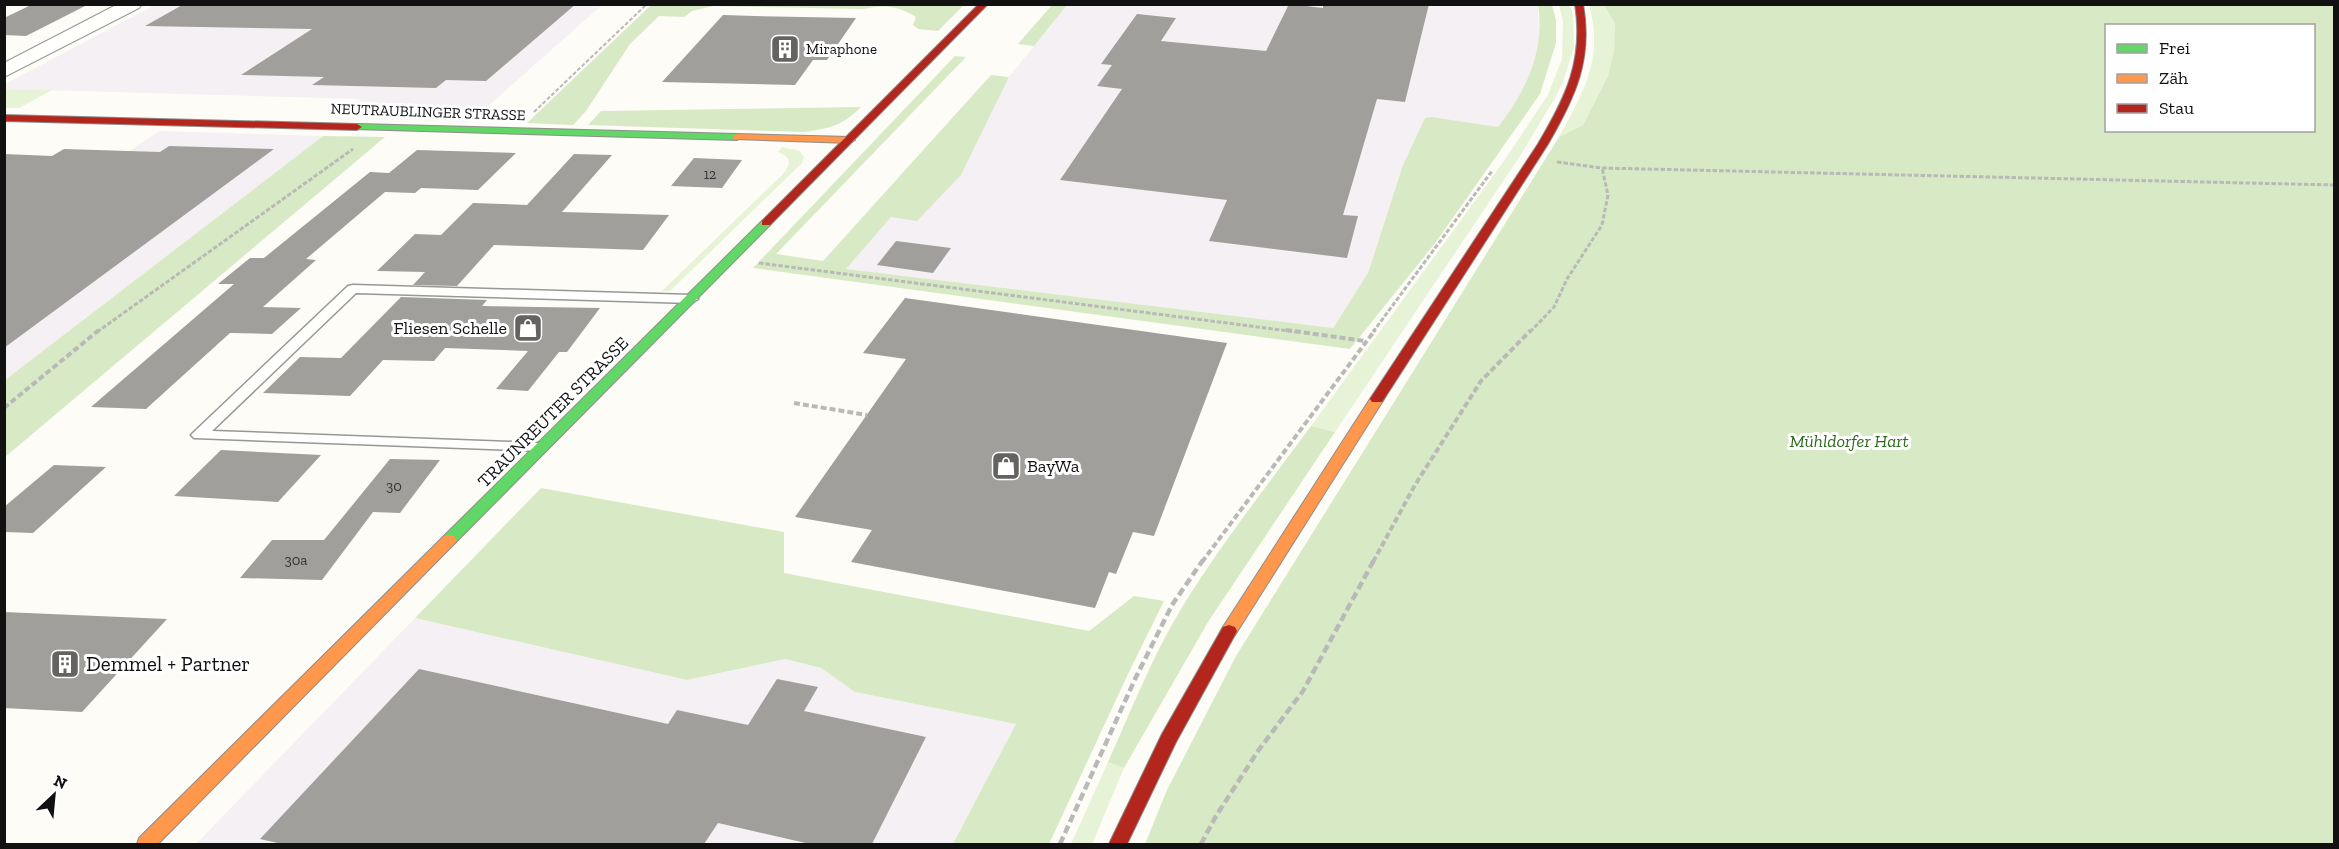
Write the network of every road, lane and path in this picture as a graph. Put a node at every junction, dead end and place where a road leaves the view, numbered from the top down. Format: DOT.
graph roads {
  1 [pos="133,4"];
  2 [pos="646,4"];
  3 [pos="984,4"];
  4 [pos="1579,4"];
  5 [pos="4,71"];
  6 [pos="4,118"];
  7 [pos="380,128"];
  8 [pos="514,131"];
  9 [pos="850,140"];
  10 [pos="1533,159"];
  11 [pos="1602,168"];
  12 [pos="1493,169"];
  13 [pos="2334,185"];
  14 [pos="731,260"];
  15 [pos="691,299"];
  16 [pos="1365,341"];
  17 [pos="794,403"];
  18 [pos="4,408"];
  19 [pos="867,415"];
  20 [pos="542,448"];
  21 [pos="146,844"];
  22 [pos="1060,844"];
  23 [pos="1118,844"];
  24 [pos="1201,844"];
  1 -- 5 [label="street"];
  2 -- 8 [label="path"];
  3 -- 9 [label="street, TRAUNREUTER STRASSE"];
  4 -- 10 [label="street"];
  6 -- 7 [label="street, NEUTRAUBLINGER STRASSE"];
  7 -- 8 [label="street, NEUTRAUBLINGER STRASSE"];
  7 -- 18 [label="path"];
  8 -- 9 [label="street, NEUTRAUBLINGER STRASSE"];
  9 -- 14 [label="street, TRAUNREUTER STRASSE"];
  10 -- 11 [label="path"];
  10 -- 23 [label="street"];
  11 -- 13 [label="path"];
  11 -- 24 [label="path"];
  12 -- 16 [label="path"];
  14 -- 15 [label="street, TRAUNREUTER STRASSE"];
  14 -- 16 [label="path"];
  15 -- 20 [label="street, TRAUNREUTER STRASSE"];
  15 -- 20 [label="lane"];
  16 -- 22 [label="path"];
  17 -- 19 [label="path"];
  20 -- 21 [label="street, TRAUNREUTER STRASSE"];
}
